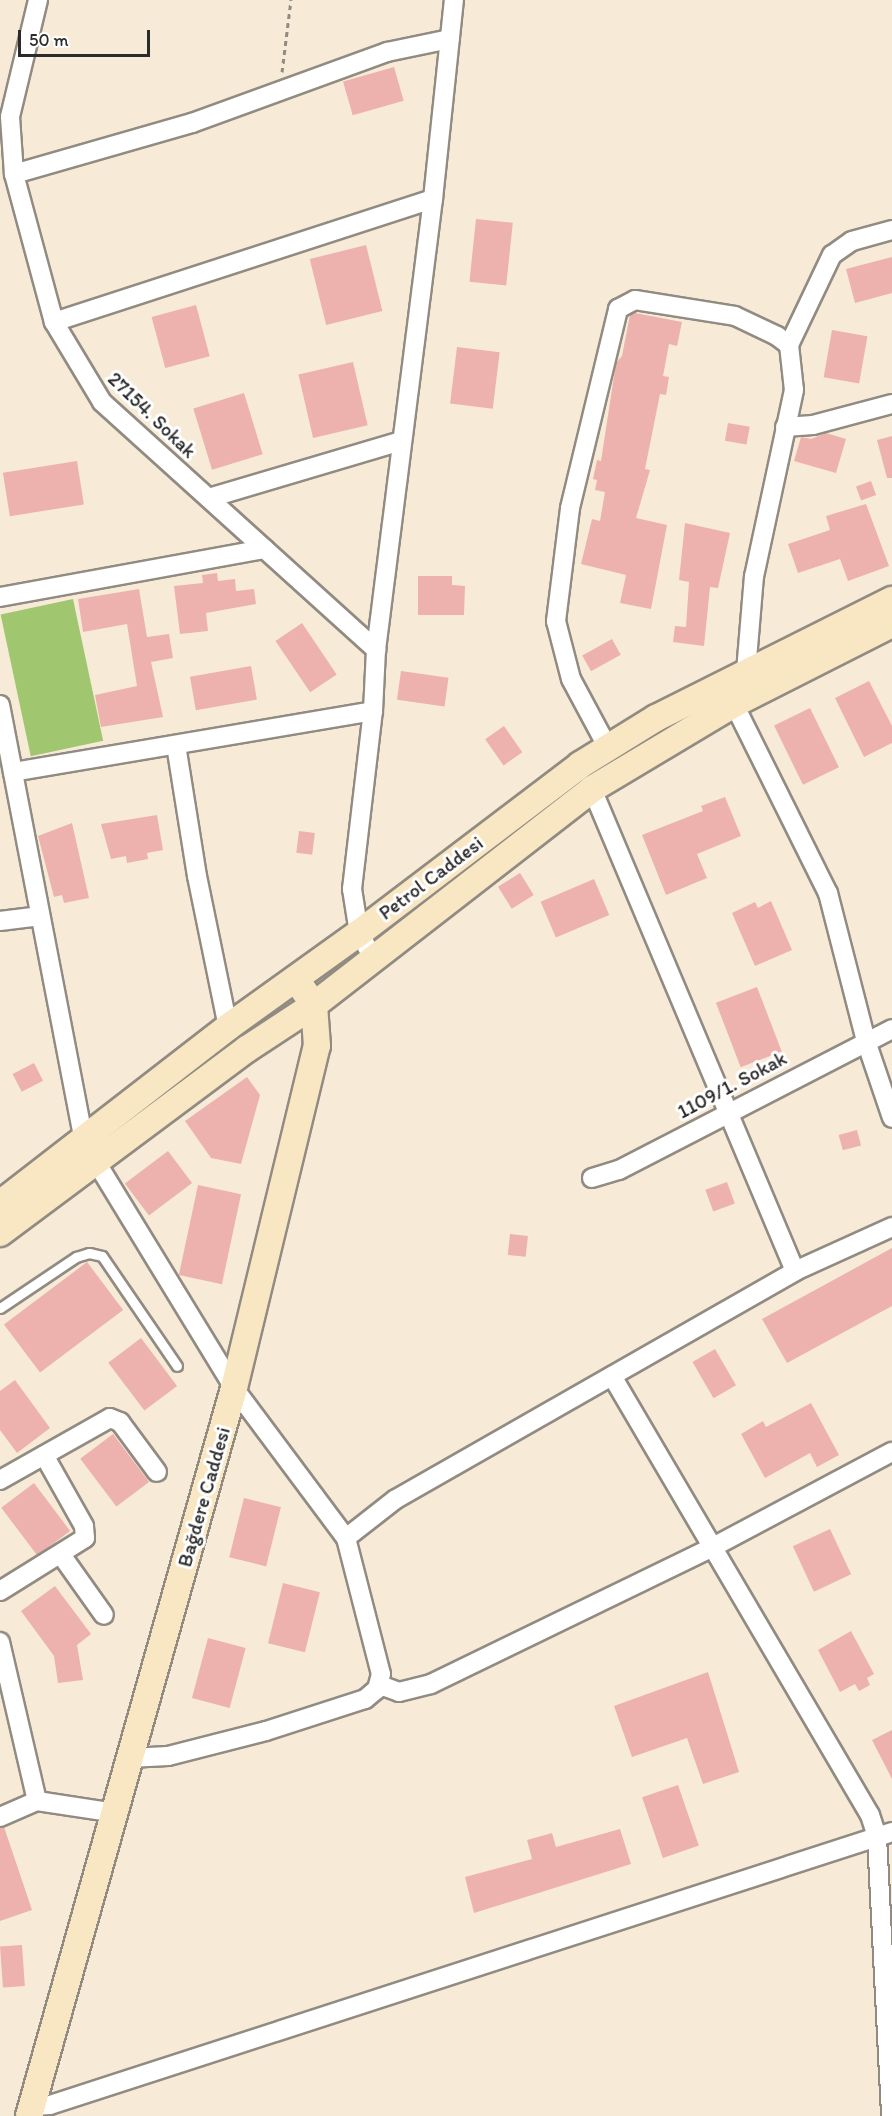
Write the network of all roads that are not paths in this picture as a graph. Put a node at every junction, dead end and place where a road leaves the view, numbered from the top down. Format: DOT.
graph roads {
  1 [pos="38,0"];
  2 [pos="454,0"];
  3 [pos="450,39"];
  4 [pos="14,174"];
  5 [pos="434,199"];
  6 [pos="892,230"];
  7 [pos="54,322"];
  8 [pos="789,345"];
  9 [pos="892,404"];
  10 [pos="785,427"];
  11 [pos="402,441"];
  12 [pos="208,498"];
  13 [pos="265,549"];
  14 [pos="0,597"];
  15 [pos="891,609"];
  16 [pos="376,650"];
  17 [pos="746,671"];
  18 [pos="734,704"];
  19 [pos="0,705"];
  20 [pos="373,711"];
  21 [pos="176,745"];
  22 [pos="608,748"];
  23 [pos="13,772"];
  24 [pos="592,789"];
  25 [pos="39,916"];
  26 [pos="0,921"];
  27 [pos="359,933"];
  28 [pos="374,958"];
  29 [pos="296,979"];
  30 [pos="314,1005"];
  31 [pos="228,1027"];
  32 [pos="892,1029"];
  33 [pos="866,1041"];
  34 [pos="726,1113"];
  35 [pos="892,1118"];
  36 [pos="89,1152"];
  37 [pos="592,1178"];
  38 [pos="0,1204"];
  39 [pos="892,1227"];
  40 [pos="0,1233"];
  41 [pos="795,1271"];
  42 [pos="0,1308"];
  43 [pos="177,1366"];
  44 [pos="612,1376"];
  45 [pos="234,1388"];
  46 [pos="892,1452"];
  47 [pos="44,1455"];
  48 [pos="157,1472"];
  49 [pos="0,1480"];
  50 [pos="346,1538"];
  51 [pos="713,1547"];
  52 [pos="62,1556"];
  53 [pos="0,1591"];
  54 [pos="104,1615"];
  55 [pos="0,1642"];
  56 [pos="380,1685"];
  57 [pos="129,1758"];
  58 [pos="37,1801"];
  59 [pos="115,1813"];
  60 [pos="0,1817"];
  61 [pos="884,1834"];
  62 [pos="40,2111"];
  63 [pos="891,2116"];
  1 -- 4 [label="street, 27154. Sokak"];
  2 -- 3 [label="street"];
  3 -- 4 [label="street"];
  3 -- 5 [label="street"];
  4 -- 7 [label="street, 27154. Sokak"];
  5 -- 7 [label="street"];
  5 -- 11 [label="street"];
  6 -- 8 [label="street"];
  7 -- 12 [label="street, 27154. Sokak"];
  8 -- 10 [label="street"];
  8 -- 22 [label="street"];
  9 -- 10 [label="street"];
  10 -- 17 [label="street"];
  11 -- 12 [label="street"];
  11 -- 16 [label="street"];
  12 -- 13 [label="street, 27154. Sokak"];
  13 -- 14 [label="street"];
  13 -- 16 [label="street, 27154. Sokak"];
  15 -- 17 [label="main road, Petrol Caddesi"];
  15 -- 18 [label="main road"];
  16 -- 20 [label="street"];
  17 -- 22 [label="main road, Petrol Caddesi"];
  18 -- 24 [label="main road"];
  18 -- 33 [label="street"];
  19 -- 23 [label="street"];
  20 -- 21 [label="street"];
  20 -- 27 [label="street"];
  21 -- 23 [label="street"];
  21 -- 31 [label="street"];
  22 -- 27 [label="main road, Petrol Caddesi"];
  23 -- 25 [label="street"];
  24 -- 28 [label="main road"];
  24 -- 34 [label="street"];
  25 -- 26 [label="street"];
  25 -- 36 [label="street"];
  27 -- 28 [label="street"];
  27 -- 29 [label="main road, Petrol Caddesi"];
  28 -- 30 [label="main road"];
  29 -- 30 [label="main road"];
  29 -- 31 [label="main road, Petrol Caddesi"];
  30 -- 36 [label="main road"];
  30 -- 45 [label="main road, Bağdere Caddesi"];
  31 -- 36 [label="main road, Petrol Caddesi"];
  32 -- 33 [label="street, 1109/1. Sokak"];
  33 -- 34 [label="street, 1109/1. Sokak"];
  33 -- 35 [label="street"];
  34 -- 37 [label="street, 1109/1. Sokak"];
  34 -- 41 [label="street"];
  36 -- 38 [label="main road, Petrol Caddesi"];
  36 -- 40 [label="main road"];
  36 -- 45 [label="street"];
  39 -- 41 [label="street"];
  41 -- 44 [label="street"];
  42 -- 43 [label="lane"];
  44 -- 50 [label="street"];
  44 -- 51 [label="street"];
  45 -- 50 [label="street"];
  45 -- 57 [label="main road, Bağdere Caddesi"];
  46 -- 51 [label="street"];
  47 -- 48 [label="street"];
  47 -- 49 [label="street"];
  47 -- 52 [label="street"];
  50 -- 56 [label="street"];
  51 -- 56 [label="street"];
  51 -- 61 [label="street"];
  52 -- 53 [label="street"];
  52 -- 54 [label="street"];
  55 -- 58 [label="street"];
  56 -- 57 [label="street"];
  57 -- 59 [label="main road, Bağdere Caddesi"];
  58 -- 59 [label="street"];
  58 -- 60 [label="street"];
  59 -- 62 [label="main road, Bağdere Caddesi"];
  61 -- 62 [label="street"];
  61 -- 63 [label="street"];
}
